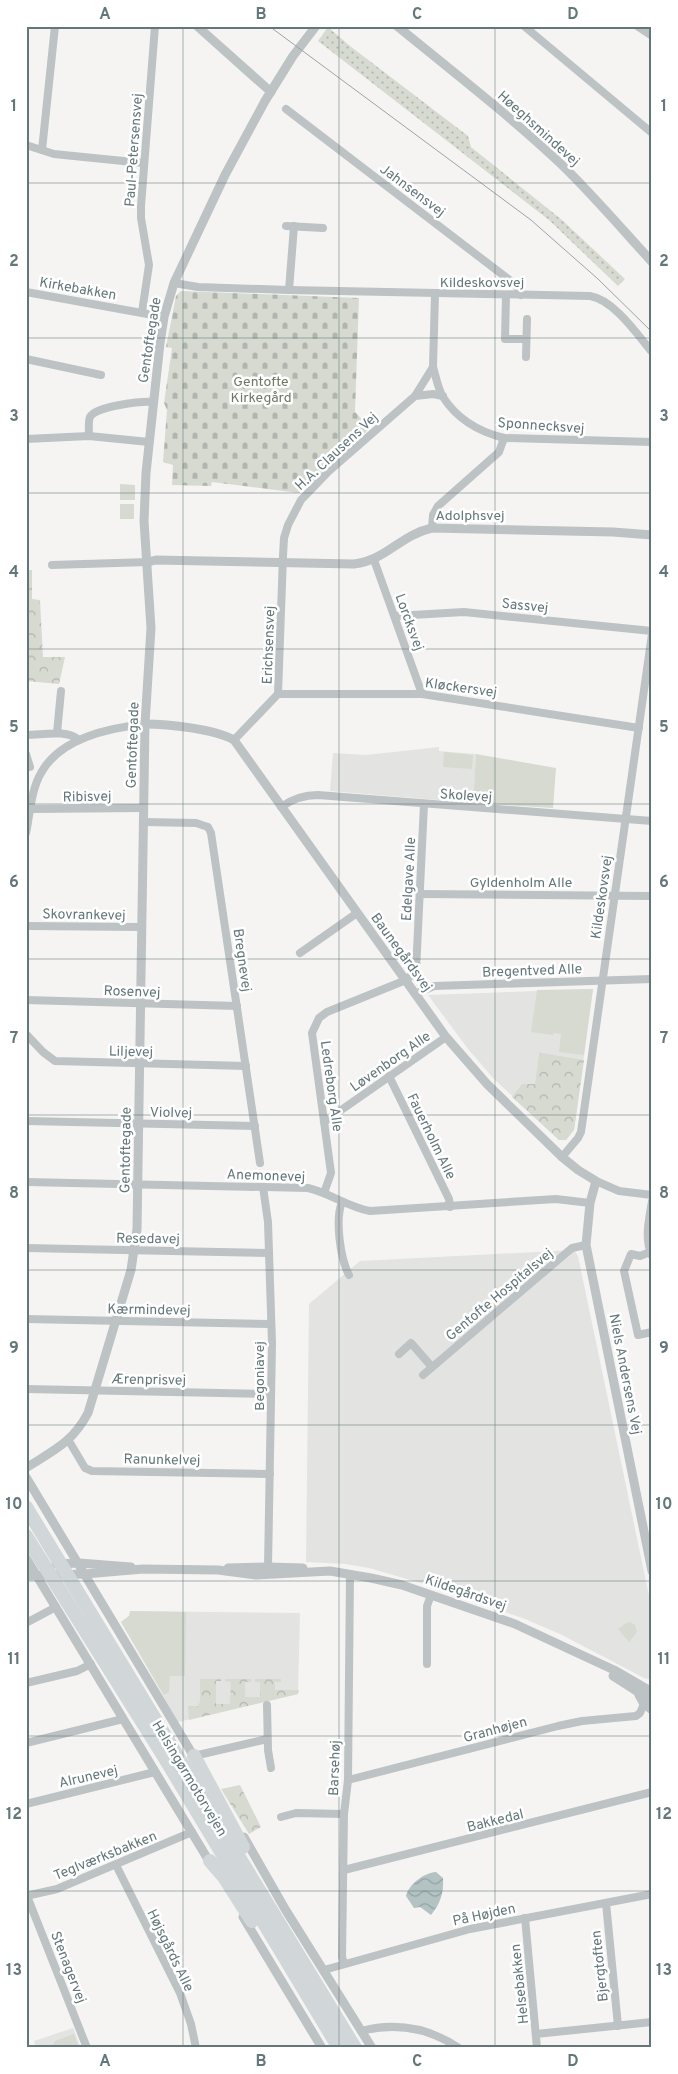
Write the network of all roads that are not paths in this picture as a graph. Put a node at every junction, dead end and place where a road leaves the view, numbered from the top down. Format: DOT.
graph roads {
  1 [pos="55,26"];
  2 [pos="155,26"];
  3 [pos="197,26"];
  4 [pos="316,26"];
  5 [pos="397,26"];
  6 [pos="524,26"];
  7 [pos="637,26"];
  8 [pos="652,36"];
  9 [pos="271,92"];
  10 [pos="286,109"];
  11 [pos="652,133"];
  12 [pos="26,145"];
  13 [pos="42,150"];
  14 [pos="143,163"];
  15 [pos="323,228"];
  16 [pos="652,262"];
  17 [pos="174,283"];
  18 [pos="289,290"];
  19 [pos="26,292"];
  20 [pos="435,294"];
  21 [pos="506,294"];
  22 [pos="521,294"];
  23 [pos="142,312"];
  24 [pos="164,316"];
  25 [pos="527,319"];
  26 [pos="526,339"];
  27 [pos="652,352"];
  28 [pos="526,357"];
  29 [pos="26,359"];
  30 [pos="433,367"];
  31 [pos="101,375"];
  32 [pos="415,396"];
  33 [pos="443,396"];
  34 [pos="154,402"];
  35 [pos="89,436"];
  36 [pos="504,438"];
  37 [pos="26,439"];
  38 [pos="149,442"];
  39 [pos="652,442"];
  40 [pos="432,528"];
  41 [pos="652,535"];
  42 [pos="374,560"];
  43 [pos="148,562"];
  44 [pos="283,563"];
  45 [pos="52,565"];
  46 [pos="395,616"];
  47 [pos="652,633"];
  48 [pos="62,691"];
  49 [pos="278,694"];
  50 [pos="422,694"];
  51 [pos="145,724"];
  52 [pos="638,728"];
  53 [pos="57,733"];
  54 [pos="26,735"];
  55 [pos="79,740"];
  56 [pos="234,740"];
  57 [pos="26,754"];
  58 [pos="30,767"];
  59 [pos="424,804"];
  60 [pos="281,807"];
  61 [pos="144,808"];
  62 [pos="31,809"];
  63 [pos="625,819"];
  64 [pos="652,821"];
  65 [pos="144,822"];
  66 [pos="26,833"];
  67 [pos="420,894"];
  68 [pos="614,895"];
  69 [pos="652,896"];
  70 [pos="357,913"];
  71 [pos="26,926"];
  72 [pos="142,927"];
  73 [pos="300,953"];
  74 [pos="652,979"];
  75 [pos="406,980"];
  76 [pos="602,980"];
  77 [pos="415,994"];
  78 [pos="26,1000"];
  79 [pos="141,1004"];
  80 [pos="237,1006"];
  81 [pos="26,1034"];
  82 [pos="446,1037"];
  83 [pos="140,1063"];
  84 [pos="246,1066"];
  85 [pos="389,1076"];
  86 [pos="26,1122"];
  87 [pos="324,1122"];
  88 [pos="139,1124"];
  89 [pos="254,1126"];
  90 [pos="562,1157"];
  91 [pos="260,1162"];
  92 [pos="596,1181"];
  93 [pos="26,1182"];
  94 [pos="138,1184"];
  95 [pos="263,1186"];
  96 [pos="324,1193"];
  97 [pos="652,1195"];
  98 [pos="342,1202"];
  99 [pos="652,1202"];
  100 [pos="590,1203"];
  101 [pos="450,1207"];
  102 [pos="586,1245"];
  103 [pos="26,1248"];
  104 [pos="135,1250"];
  105 [pos="269,1254"];
  106 [pos="651,1254"];
  107 [pos="349,1275"];
  108 [pos="26,1319"];
  109 [pos="115,1320"];
  110 [pos="271,1324"];
  111 [pos="652,1332"];
  112 [pos="399,1354"];
  113 [pos="432,1367"];
  114 [pos="423,1375"];
  115 [pos="26,1389"];
  116 [pos="95,1390"];
  117 [pos="272,1394"];
  118 [pos="69,1442"];
  119 [pos="26,1468"];
  120 [pos="270,1474"];
  121 [pos="26,1477"];
  122 [pos="26,1507"];
  123 [pos="26,1536"];
  124 [pos="29,1563"];
  125 [pos="76,1563"];
  126 [pos="268,1566"];
  127 [pos="143,1569"];
  128 [pos="218,1570"];
  129 [pos="319,1571"];
  130 [pos="652,1571"];
  131 [pos="80,1574"];
  132 [pos="350,1574"];
  133 [pos="39,1575"];
  134 [pos="26,1576"];
  135 [pos="430,1594"];
  136 [pos="56,1607"];
  137 [pos="26,1623"];
  138 [pos="91,1664"];
  139 [pos="427,1664"];
  140 [pos="597,1664"];
  141 [pos="26,1684"];
  142 [pos="651,1691"];
  143 [pos="267,1705"];
  144 [pos="649,1705"];
  145 [pos="123,1718"];
  146 [pos="268,1739"];
  147 [pos="26,1743"];
  148 [pos="194,1756"];
  149 [pos="271,1768"];
  150 [pos="155,1772"];
  151 [pos="348,1780"];
  152 [pos="652,1792"];
  153 [pos="26,1804"];
  154 [pos="344,1814"];
  155 [pos="281,1817"];
  156 [pos="192,1832"];
  157 [pos="210,1861"];
  158 [pos="116,1865"];
  159 [pos="344,1870"];
  160 [pos="652,1894"];
  161 [pos="27,1896"];
  162 [pos="606,1903"];
  163 [pos="525,1918"];
  164 [pos="344,1963"];
  165 [pos="290,1967"];
  166 [pos="324,1970"];
  167 [pos="652,2022"];
  168 [pos="618,2026"];
  169 [pos="361,2031"];
  170 [pos="536,2034"];
  171 [pos="87,2048"];
  172 [pos="196,2048"];
  173 [pos="322,2048"];
  174 [pos="339,2048"];
  175 [pos="355,2048"];
  176 [pos="361,2048"];
  177 [pos="372,2048"];
  178 [pos="459,2048"];
  179 [pos="538,2048"];
  1 -- 13 [label="street"];
  2 -- 14 [label="street, Paul-Petersensvej"];
  3 -- 9 [label="street"];
  4 -- 9 [label="street, Gentoftegade"];
  5 -- 16 [label="street, Høeghsmindevej"];
  6 -- 11 [label="street"];
  7 -- 8 [label="street"];
  9 -- 17 [label="street, Gentoftegade"];
  10 -- 22 [label="street, Jahnsensvej"];
  12 -- 13 [label="street"];
  13 -- 14 [label="street"];
  14 -- 23 [label="street, Paul-Petersensvej"];
  15 -- 18 [label="street"];
  17 -- 18 [label="street, Kildeskovsvej"];
  17 -- 24 [label="street, Gentoftegade"];
  18 -- 20 [label="street, Kildeskovsvej"];
  19 -- 23 [label="street, Kirkebakken"];
  20 -- 21 [label="street, Kildeskovsvej"];
  20 -- 30 [label="street"];
  21 -- 22 [label="street, Kildeskovsvej"];
  21 -- 26 [label="street"];
  22 -- 27 [label="street, Kildeskovsvej"];
  23 -- 24 [label="street, Kirkebakken"];
  24 -- 34 [label="street, Gentoftegade"];
  25 -- 26 [label="street"];
  26 -- 28 [label="street"];
  29 -- 31 [label="street"];
  30 -- 32 [label="street, H.A. Clausens Vej"];
  30 -- 33 [label="street, Sponnecksvej"];
  32 -- 33 [label="street"];
  32 -- 44 [label="street, H.A. Clausens Vej"];
  33 -- 36 [label="street, Sponnecksvej"];
  34 -- 35 [label="street"];
  34 -- 38 [label="street, Gentoftegade"];
  35 -- 37 [label="street"];
  35 -- 38 [label="street"];
  36 -- 39 [label="street, Sponnecksvej"];
  36 -- 40 [label="street"];
  38 -- 43 [label="street, Gentoftegade"];
  40 -- 41 [label="street, Adolphsvej"];
  40 -- 42 [label="street, Adolphsvej"];
  42 -- 44 [label="street, Adolphsvej"];
  42 -- 46 [label="street, Lorcksvej"];
  43 -- 44 [label="street, Adolphsvej"];
  43 -- 45 [label="street"];
  43 -- 51 [label="street, Gentoftegade"];
  44 -- 49 [label="street, Erichsensvej"];
  46 -- 47 [label="street, Sassvej"];
  46 -- 50 [label="street, Lorcksvej"];
  47 -- 52 [label="street, Kildeskovsvej"];
  48 -- 53 [label="street"];
  49 -- 50 [label="street, Kløckersvej"];
  49 -- 56 [label="street, Erichsensvej"];
  50 -- 52 [label="street, Kløckersvej"];
  51 -- 55 [label="street"];
  51 -- 56 [label="street"];
  51 -- 61 [label="street, Gentoftegade"];
  52 -- 63 [label="street, Kildeskovsvej"];
  53 -- 54 [label="street"];
  53 -- 55 [label="street"];
  55 -- 62 [label="street"];
  56 -- 60 [label="street, Baunegårdsvej"];
  57 -- 58 [label="street"];
  59 -- 60 [label="street, Skolevej"];
  59 -- 63 [label="street, Skolevej"];
  59 -- 67 [label="street, Edelgave Alle"];
  60 -- 70 [label="street, Baunegårdsvej"];
  61 -- 62 [label="street, Ribisvej"];
  61 -- 65 [label="street, Gentoftegade"];
  62 -- 66 [label="street"];
  63 -- 64 [label="street, Skolevej"];
  63 -- 68 [label="street, Kildeskovsvej"];
  65 -- 72 [label="street, Gentoftegade"];
  65 -- 80 [label="street, Bregnevej"];
  67 -- 68 [label="street, Gyldenholm Alle"];
  67 -- 75 [label="street, Edelgave Alle"];
  68 -- 69 [label="street, Gyldenholm Alle"];
  68 -- 76 [label="street, Kildeskovsvej"];
  70 -- 73 [label="street"];
  70 -- 75 [label="street, Baunegårdsvej"];
  71 -- 72 [label="street, Skovrankevej"];
  72 -- 79 [label="street, Gentoftegade"];
  74 -- 76 [label="street, Bregentved Alle"];
  75 -- 77 [label="street, Baunegårdsvej"];
  75 -- 87 [label="street, Ledreborg Alle"];
  76 -- 77 [label="street, Bregentved Alle"];
  76 -- 90 [label="street, Kildeskovsvej"];
  77 -- 82 [label="street, Baunegårdsvej"];
  78 -- 79 [label="street, Rosenvej"];
  79 -- 80 [label="street, Rosenvej"];
  79 -- 83 [label="street, Gentoftegade"];
  80 -- 84 [label="street, Bregnevej"];
  81 -- 83 [label="street, Liljevej"];
  82 -- 85 [label="street, Løvenborg Alle"];
  82 -- 90 [label="street, Baunegårdsvej"];
  83 -- 84 [label="street, Liljevej"];
  83 -- 88 [label="street, Gentoftegade"];
  84 -- 89 [label="street, Bregnevej"];
  85 -- 87 [label="street, Løvenborg Alle"];
  85 -- 101 [label="street, Fauerholm Alle"];
  86 -- 88 [label="street, Violvej"];
  87 -- 96 [label="street, Ledreborg Alle"];
  88 -- 89 [label="street, Violvej"];
  88 -- 94 [label="street, Gentoftegade"];
  89 -- 91 [label="street, Bregnevej"];
  90 -- 92 [label="street, Baunegårdsvej"];
  92 -- 97 [label="street, Baunegårdsvej"];
  92 -- 100 [label="street, Niels Andersens Vej"];
  93 -- 94 [label="street, Anemonevej"];
  94 -- 95 [label="street, Anemonevej"];
  94 -- 104 [label="street, Gentoftegade"];
  95 -- 96 [label="street, Anemonevej"];
  95 -- 105 [label="street, Begoniavej"];
  96 -- 98 [label="street, Anemonevej"];
  98 -- 101 [label="street, Anemonevej"];
  98 -- 107 [label="street"];
  99 -- 106 [label="street"];
  100 -- 101 [label="street, Anemonevej"];
  100 -- 102 [label="street, Niels Andersens Vej"];
  102 -- 113 [label="street, Gentofte Hospitalsvej"];
  102 -- 130 [label="street, Niels Andersens Vej"];
  103 -- 104 [label="street, Resedavej"];
  104 -- 105 [label="street, Resedavej"];
  104 -- 109 [label="street, Gentoftegade"];
  105 -- 110 [label="street, Begoniavej"];
  106 -- 111 [label="street"];
  108 -- 109 [label="street, Kærmindevej"];
  109 -- 110 [label="street, Kærmindevej"];
  109 -- 116 [label="street, Gentoftegade"];
  110 -- 117 [label="street, Begoniavej"];
  112 -- 113 [label="street"];
  113 -- 114 [label="street, Gentofte Hospitalsvej"];
  115 -- 116 [label="street, Ærenprisvej"];
  116 -- 117 [label="street, Ærenprisvej"];
  116 -- 118 [label="street, Gentoftegade"];
  117 -- 120 [label="street, Begoniavej"];
  118 -- 119 [label="street, Gentoftegade"];
  118 -- 120 [label="street, Ranunkelvej"];
  120 -- 126 [label="street, Begoniavej"];
  121 -- 125 [label="street"];
  122 -- 175 [label="highway, Helsingørmotorvejen"];
  123 -- 165 [label="highway, Helsingørmotorvejen"];
  124 -- 125 [label="street"];
  124 -- 133 [label="street"];
  125 -- 127 [label="street"];
  125 -- 131 [label="street"];
  126 -- 128 [label="street, Kildegårdsvej"];
  126 -- 129 [label="street, Kildegårdsvej"];
  127 -- 128 [label="street, Kildegårdsvej"];
  127 -- 131 [label="street, Kildegårdsvej"];
  128 -- 129 [label="street, Kildegårdsvej"];
  129 -- 132 [label="street, Kildegårdsvej"];
  131 -- 133 [label="street, Kildegårdsvej"];
  131 -- 148 [label="street"];
  132 -- 135 [label="street, Kildegårdsvej"];
  132 -- 151 [label="street, Barsehøj"];
  133 -- 134 [label="street, Kildegårdsvej"];
  133 -- 136 [label="street"];
  135 -- 139 [label="street"];
  135 -- 140 [label="street, Kildegårdsvej"];
  136 -- 137 [label="street"];
  136 -- 138 [label="street"];
  138 -- 141 [label="street"];
  138 -- 145 [label="street"];
  140 -- 142 [label="street, Kildegårdsvej"];
  140 -- 144 [label="street, Kildegårdsvej"];
  143 -- 146 [label="street"];
  144 -- 151 [label="street, Granhøjen"];
  145 -- 147 [label="street"];
  145 -- 150 [label="street"];
  146 -- 148 [label="street"];
  146 -- 149 [label="street"];
  148 -- 166 [label="street"];
  148 -- 176 [label="highway"];
  150 -- 153 [label="street, Alrunevej"];
  150 -- 156 [label="street"];
  151 -- 154 [label="street, Barsehøj"];
  152 -- 159 [label="street, Bakkedal"];
  154 -- 155 [label="street"];
  154 -- 159 [label="street, Barsehøj"];
  156 -- 157 [label="street"];
  156 -- 158 [label="street, Teglværksbakken"];
  157 -- 165 [label="highway"];
  157 -- 173 [label="street"];
  158 -- 161 [label="street, Teglværksbakken"];
  158 -- 172 [label="street, Højsgårds Alle"];
  159 -- 164 [label="street, Barsehøj"];
  160 -- 162 [label="street, På Højden"];
  161 -- 171 [label="street, Stenagervej"];
  162 -- 163 [label="street, På Højden"];
  162 -- 168 [label="street, Bjergtoften"];
  163 -- 164 [label="street, På Højden"];
  163 -- 170 [label="street, Helsebakken"];
  164 -- 166 [label="street, På Højden"];
  165 -- 174 [label="highway, Helsingørmotorvejen"];
  166 -- 169 [label="street"];
  167 -- 168 [label="street"];
  168 -- 170 [label="street"];
  169 -- 177 [label="street"];
  169 -- 178 [label="street"];
  170 -- 179 [label="street, Helsebakken"];
}
